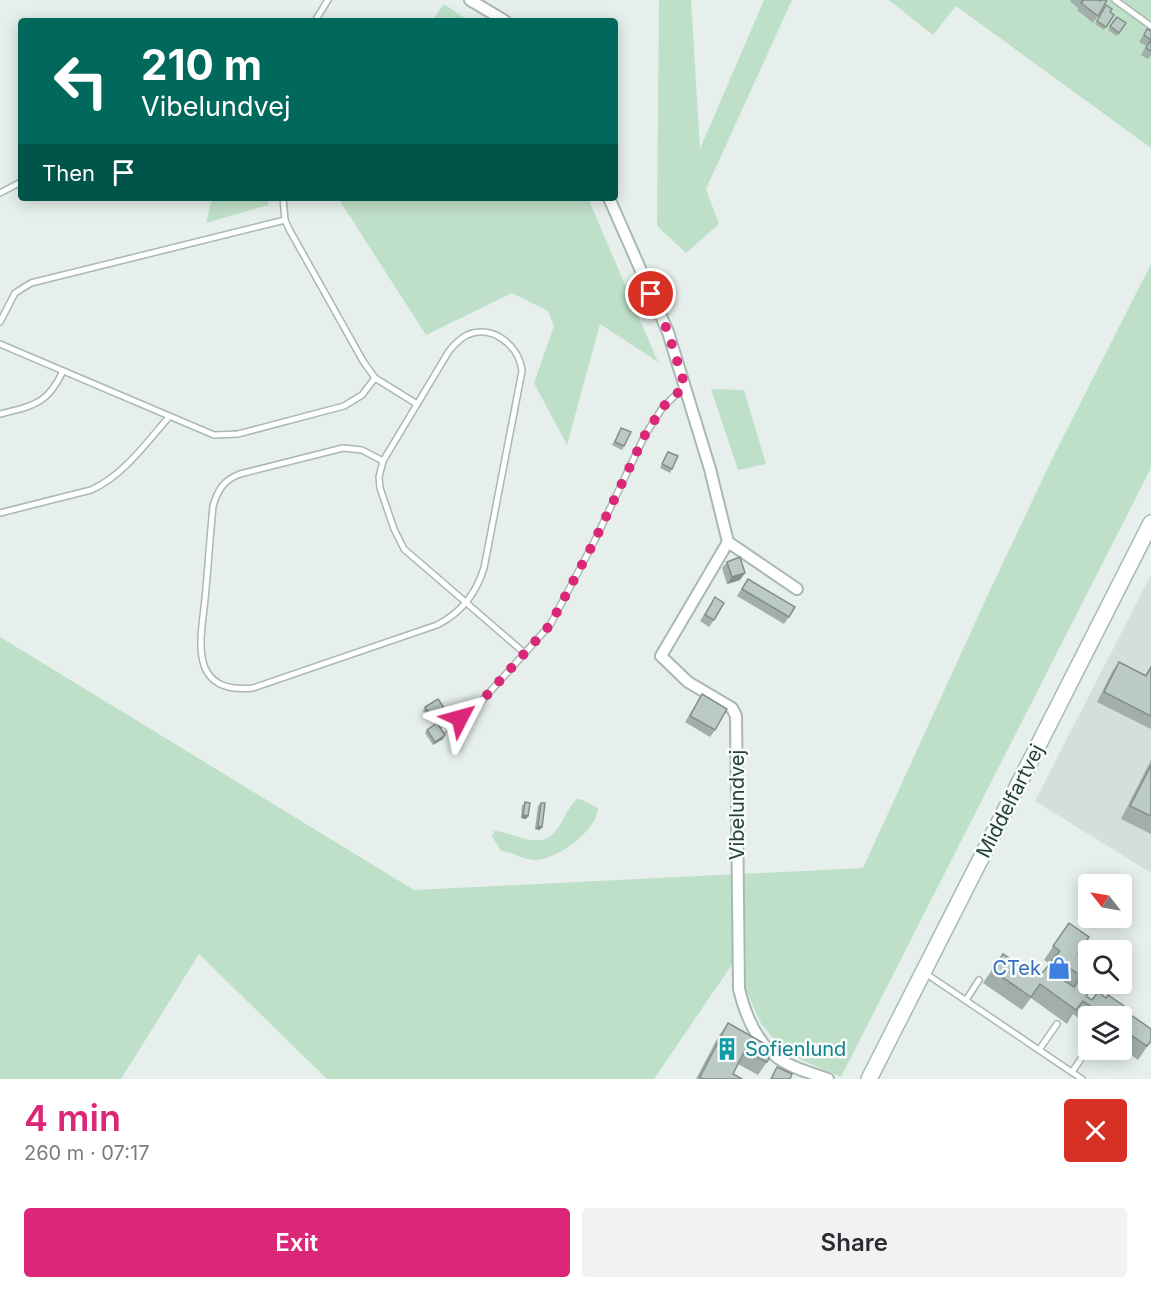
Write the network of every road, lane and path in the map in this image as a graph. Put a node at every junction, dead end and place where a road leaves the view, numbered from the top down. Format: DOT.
graph roads {
  1 [pos="328,0"];
  2 [pos="470,0"];
  3 [pos="1115,0"];
  4 [pos="317,18"];
  5 [pos="500,18"];
  6 [pos="1151,25"];
  7 [pos="18,184"];
  8 [pos="0,193"];
  9 [pos="283,201"];
  10 [pos="610,201"];
  11 [pos="285,220"];
  12 [pos="0,322"];
  13 [pos="0,344"];
  14 [pos="63,371"];
  15 [pos="375,378"];
  16 [pos="685,386"];
  17 [pos="417,404"];
  18 [pos="0,414"];
  19 [pos="169,417"];
  20 [pos="383,462"];
  21 [pos="0,513"];
  22 [pos="1151,523"];
  23 [pos="728,542"];
  24 [pos="797,589"];
  25 [pos="466,603"];
  26 [pos="525,654"];
  27 [pos="442,731"];
  28 [pos="924,972"];
  29 [pos="979,980"];
  30 [pos="966,1000"];
  31 [pos="1057,1024"];
  32 [pos="1039,1050"];
  33 [pos="1080,1060"];
  34 [pos="1072,1072"];
  35 [pos="828,1079"];
  36 [pos="869,1079"];
  37 [pos="1082,1079"];
  1 -- 4 [label="lane"];
  2 -- 5 [label="street"];
  3 -- 6 [label="lane"];
  7 -- 8 [label="lane"];
  9 -- 11 [label="lane"];
  10 -- 16 [label="street"];
  11 -- 12 [label="lane"];
  11 -- 15 [label="lane"];
  13 -- 14 [label="lane"];
  14 -- 18 [label="lane"];
  14 -- 19 [label="lane"];
  15 -- 17 [label="lane"];
  15 -- 19 [label="lane"];
  16 -- 23 [label="street"];
  16 -- 26 [label="lane"];
  17 -- 20 [label="lane"];
  17 -- 25 [label="lane"];
  19 -- 21 [label="lane"];
  20 -- 25 [label="lane"];
  20 -- 25 [label="lane"];
  22 -- 28 [label="main road, Middelfartvej"];
  23 -- 24 [label="street"];
  23 -- 35 [label="street, Vibelundvej"];
  25 -- 26 [label="lane"];
  26 -- 27 [label="lane"];
  28 -- 30 [label="lane"];
  28 -- 36 [label="main road, Middelfartvej"];
  29 -- 30 [label="lane"];
  30 -- 32 [label="lane"];
  31 -- 32 [label="lane"];
  32 -- 34 [label="lane"];
  33 -- 34 [label="lane"];
  34 -- 37 [label="lane"];
}
